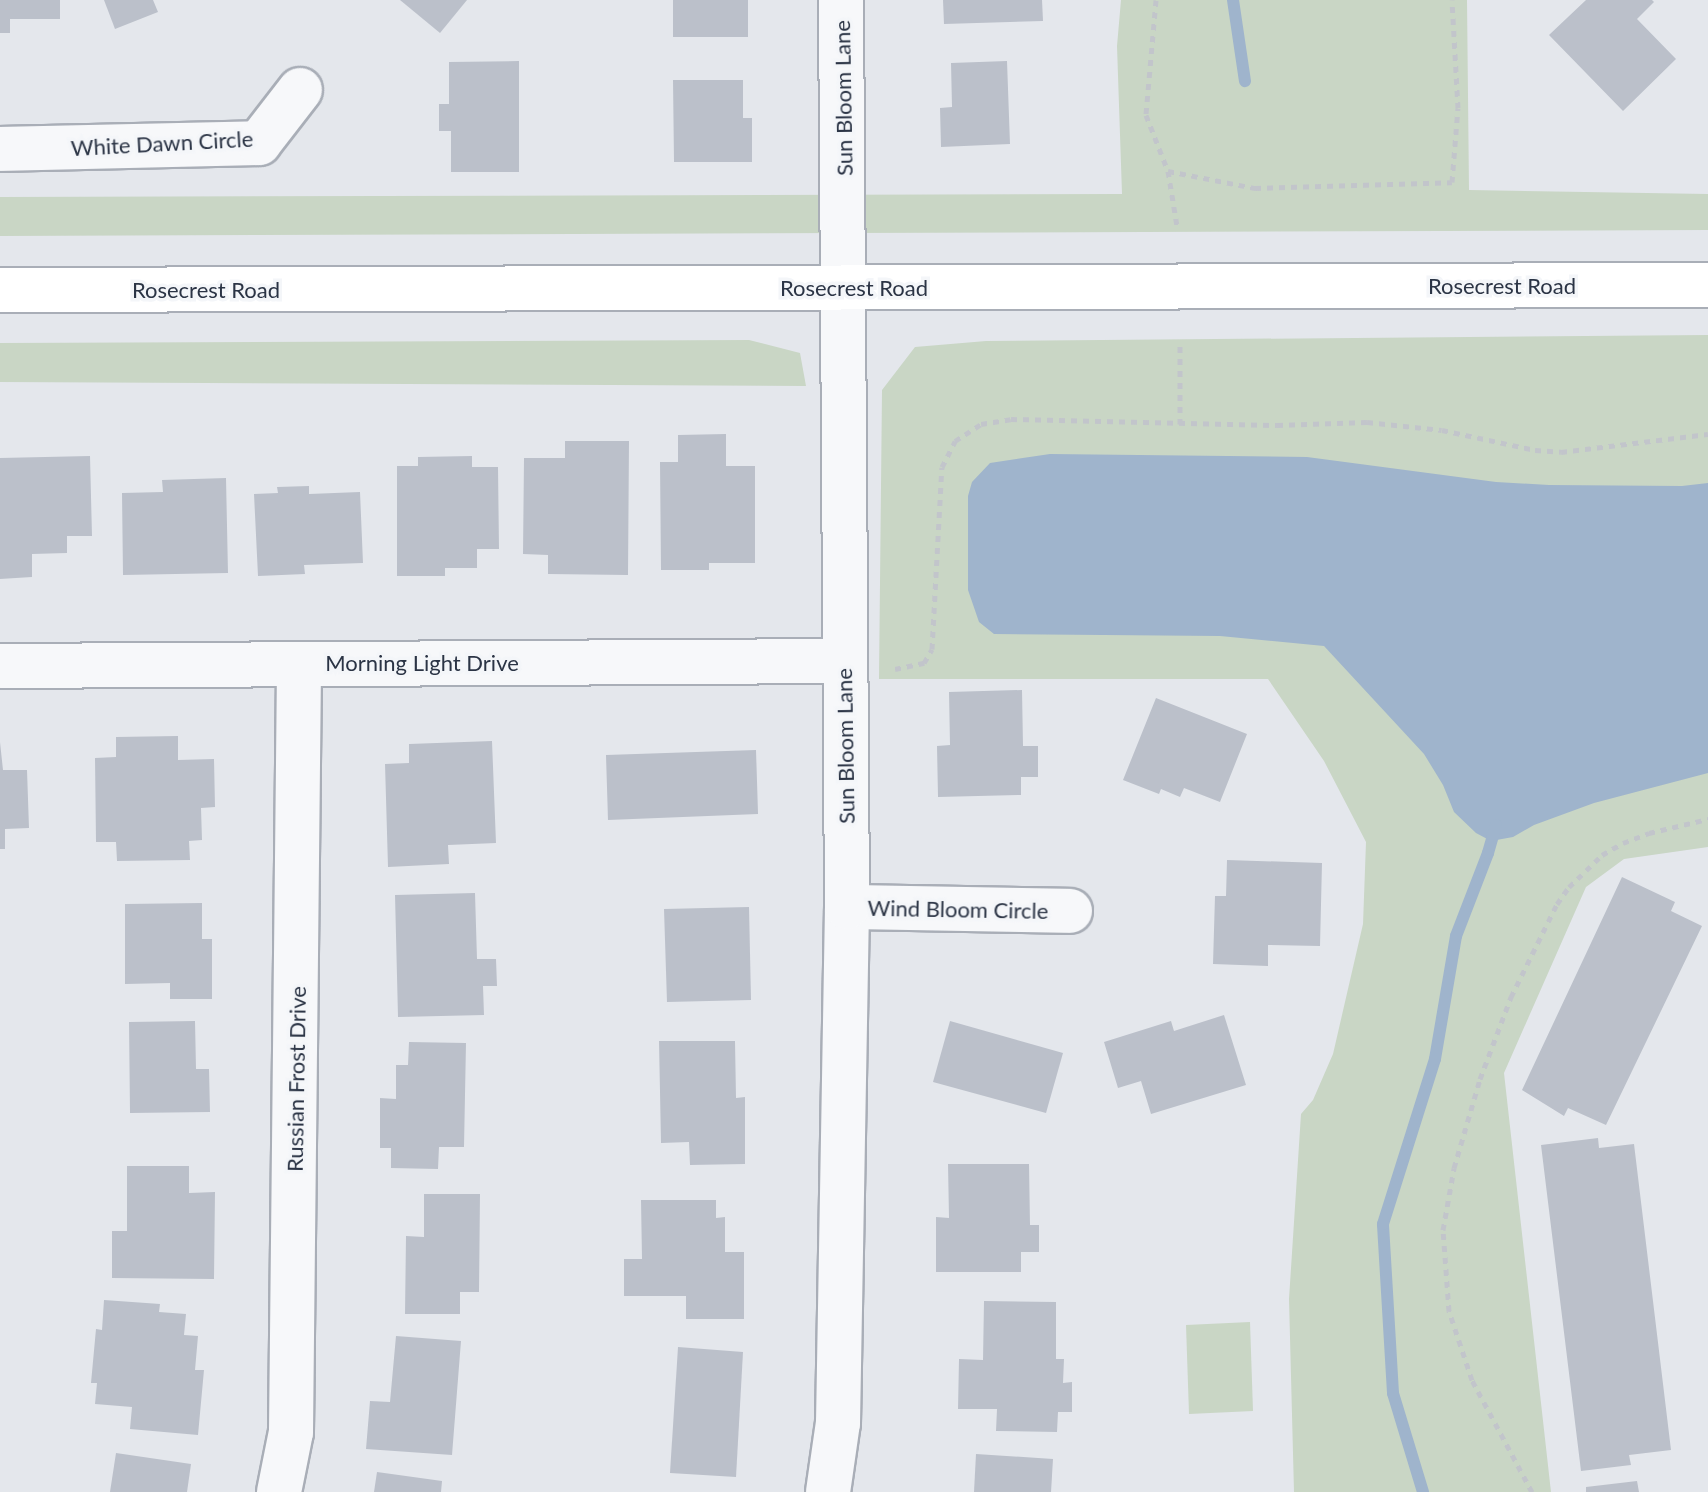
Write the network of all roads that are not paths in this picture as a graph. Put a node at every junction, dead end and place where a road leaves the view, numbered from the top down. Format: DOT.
graph roads {
  1 [pos="841,0"];
  2 [pos="300,90"];
  3 [pos="0,149"];
  4 [pos="1708,285"];
  5 [pos="844,288"];
  6 [pos="0,290"];
  7 [pos="843,661"];
  8 [pos="299,664"];
  9 [pos="0,666"];
  10 [pos="847,907"];
  11 [pos="1070,911"];
  12 [pos="279,1492"];
  13 [pos="828,1492"];
  1 -- 5 [label="street, Sun Bloom Lane"];
  2 -- 3 [label="street, White Dawn Circle"];
  4 -- 5 [label="main road, Rosecrest Road"];
  5 -- 6 [label="main road, Rosecrest Road"];
  5 -- 7 [label="street, Sun Bloom Lane"];
  7 -- 8 [label="street, Morning Light Drive"];
  7 -- 10 [label="street, Sun Bloom Lane"];
  8 -- 9 [label="street, Morning Light Drive"];
  8 -- 12 [label="street, Russian Frost Drive"];
  10 -- 11 [label="street, Wind Bloom Circle"];
  10 -- 13 [label="street, Sun Bloom Lane"];
}
